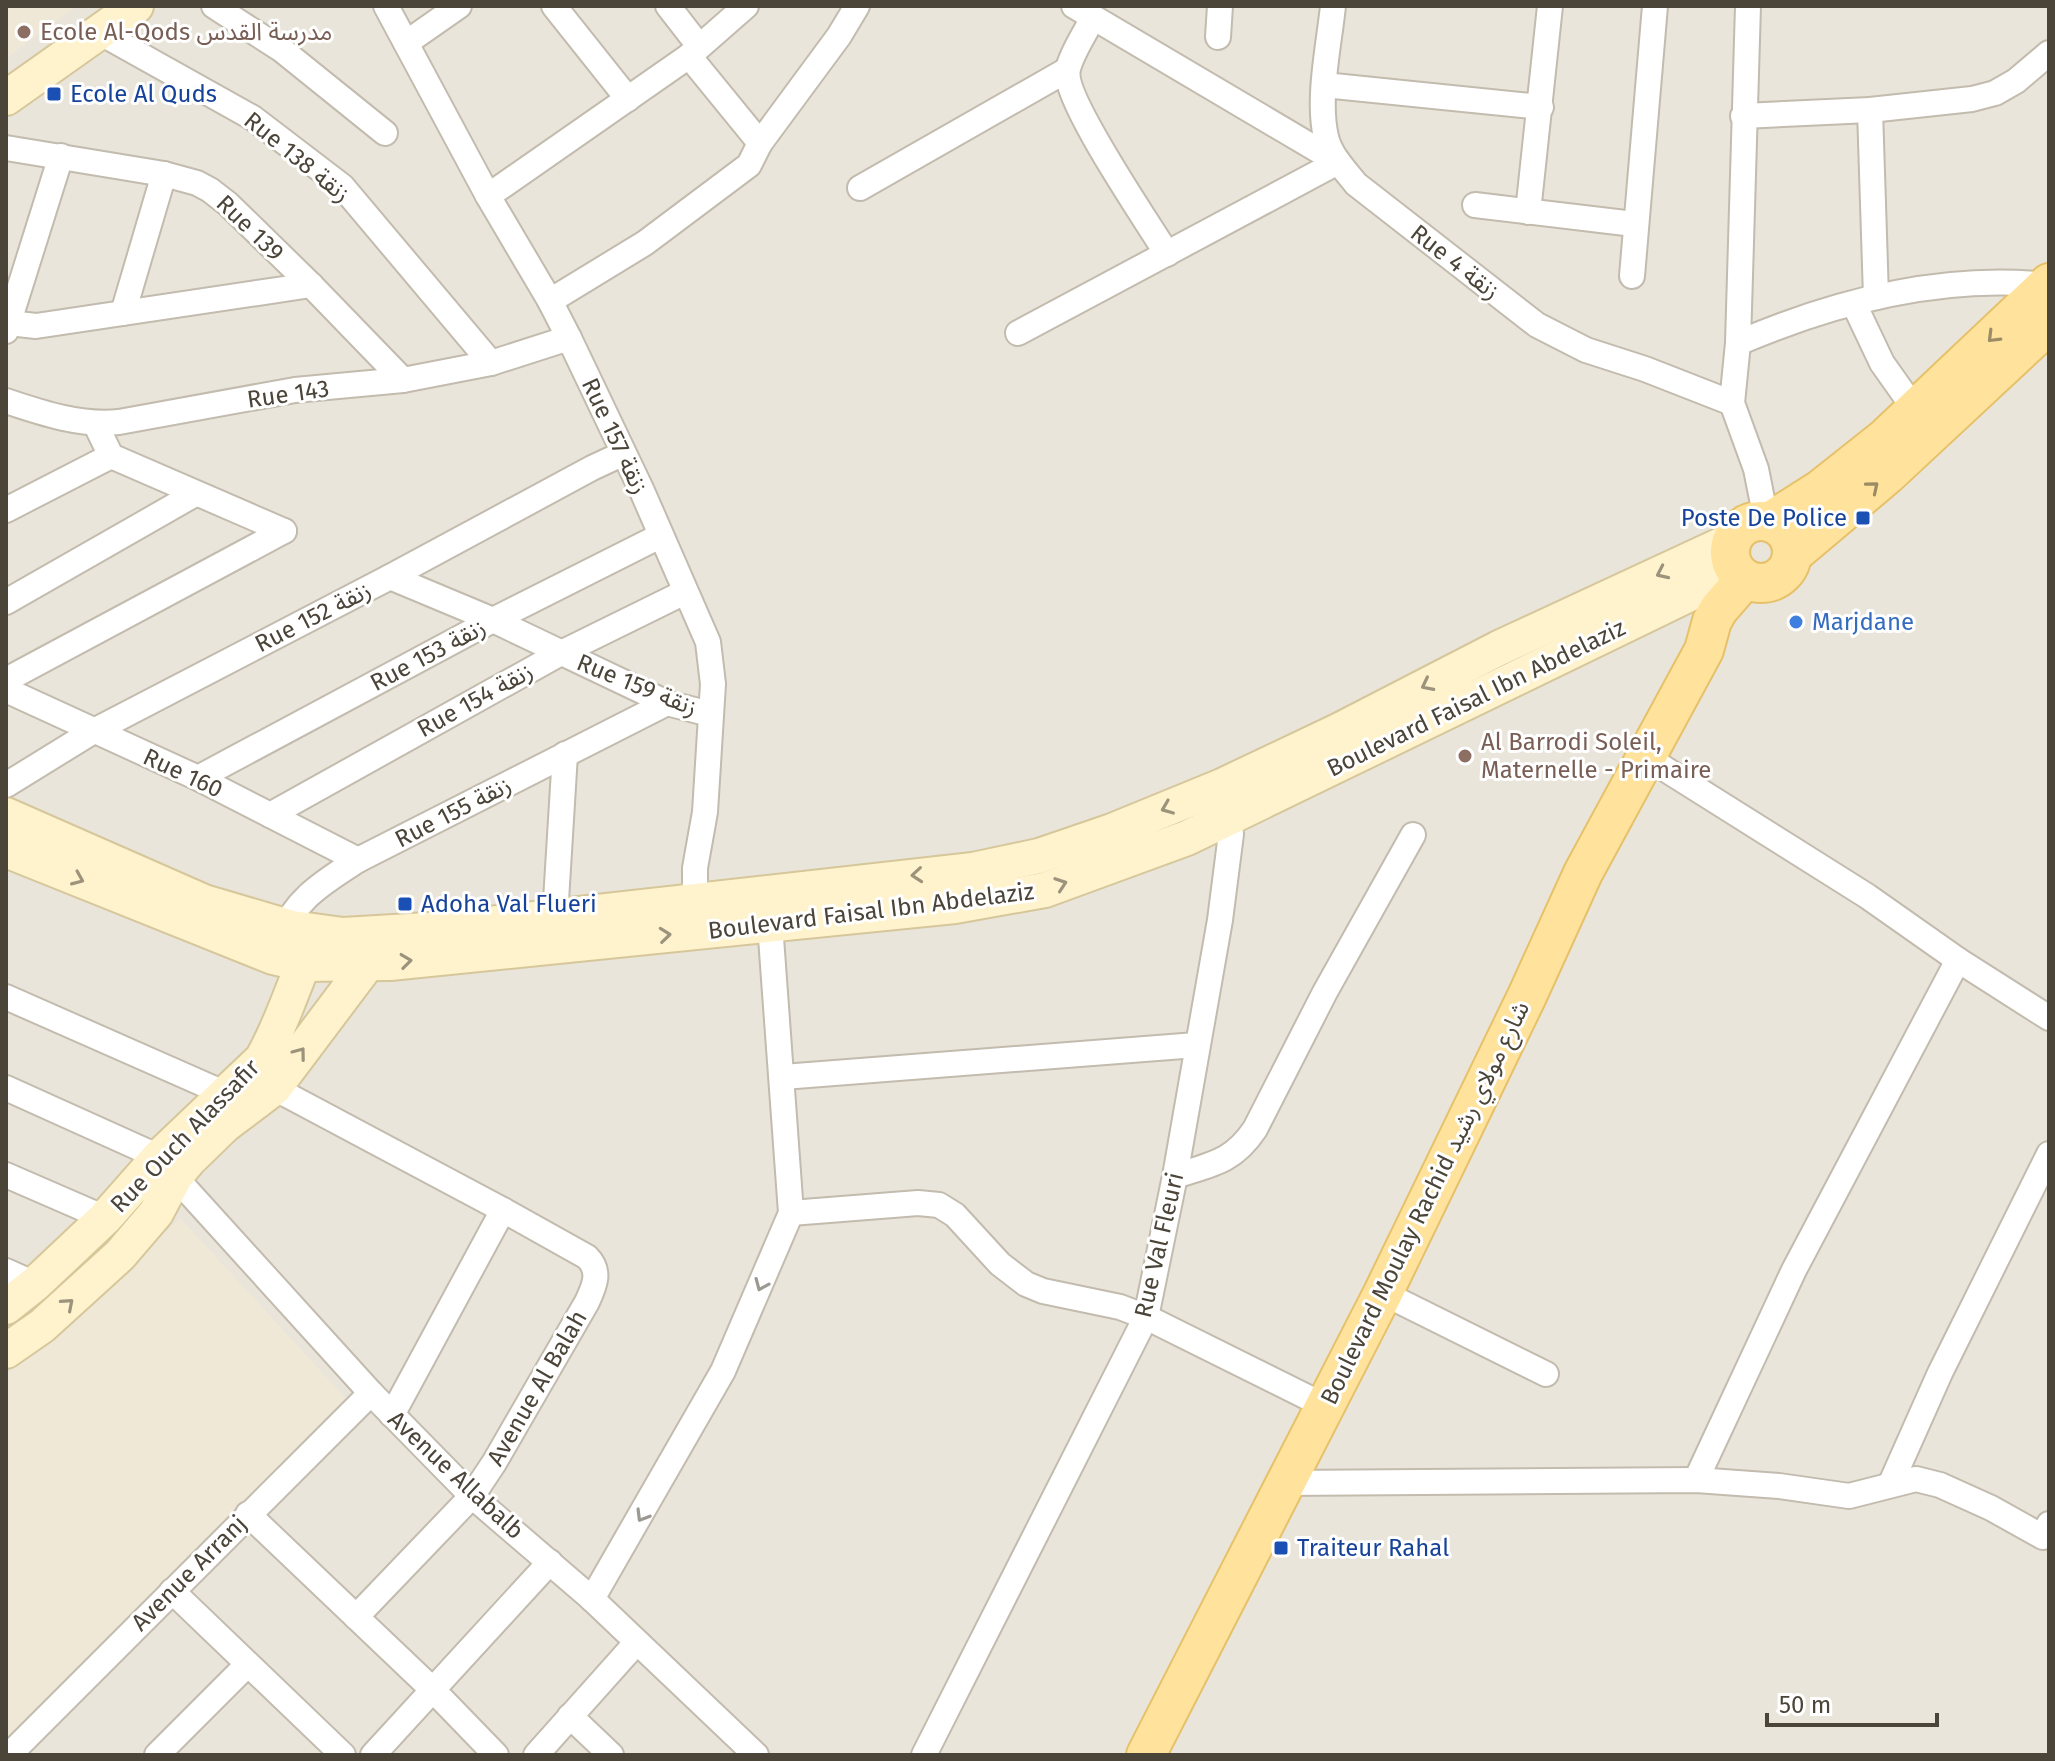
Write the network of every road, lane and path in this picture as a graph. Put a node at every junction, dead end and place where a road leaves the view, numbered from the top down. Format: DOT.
graph roads {
  1 [pos="136,6"];
  2 [pos="214,6"];
  3 [pos="386,6"];
  4 [pos="459,6"];
  5 [pos="554,6"];
  6 [pos="668,6"];
  7 [pos="746,6"];
  8 [pos="857,6"];
  9 [pos="1220,6"];
  10 [pos="1333,6"];
  11 [pos="1550,6"];
  12 [pos="1655,6"];
  13 [pos="1748,6"];
  14 [pos="1083,12"];
  15 [pos="99,32"];
  16 [pos="1218,37"];
  17 [pos="406,43"];
  18 [pos="694,51"];
  19 [pos="2049,53"];
  20 [pos="1067,70"];
  21 [pos="1324,85"];
  22 [pos="6,98"];
  23 [pos="628,99"];
  24 [pos="1541,107"];
  25 [pos="1870,110"];
  26 [pos="1743,116"];
  27 [pos="385,133"];
  28 [pos="6,148"];
  29 [pos="754,154"];
  30 [pos="61,156"];
  31 [pos="1338,162"];
  32 [pos="164,174"];
  33 [pos="860,188"];
  34 [pos="488,196"];
  35 [pos="1475,205"];
  36 [pos="1528,212"];
  37 [pos="1634,224"];
  38 [pos="1167,254"];
  39 [pos="1632,276"];
  40 [pos="2048,284"];
  41 [pos="311,285"];
  42 [pos="1865,300"];
  43 [pos="550,301"];
  44 [pos="123,313"];
  45 [pos="2049,324"];
  46 [pos="7,327"];
  47 [pos="1018,333"];
  48 [pos="569,338"];
  49 [pos="1738,343"];
  50 [pos="491,363"];
  51 [pos="403,380"];
  52 [pos="6,401"];
  53 [pos="1732,403"];
  54 [pos="1916,411"];
  55 [pos="95,423"];
  56 [pos="622,454"];
  57 [pos="111,456"];
  58 [pos="195,494"];
  59 [pos="6,510"];
  60 [pos="660,536"];
  61 [pos="1752,553"];
  62 [pos="390,577"];
  63 [pos="685,592"];
  64 [pos="6,602"];
  65 [pos="493,620"];
  66 [pos="559,654"];
  67 [pos="6,680"];
  68 [pos="6,690"];
  69 [pos="667,703"];
  70 [pos="710,714"];
  71 [pos="92,732"];
  72 [pos="565,754"];
  73 [pos="1646,757"];
  74 [pos="198,778"];
  75 [pos="6,785"];
  76 [pos="1226,801"];
  77 [pos="6,815"];
  78 [pos="270,815"];
  79 [pos="1413,835"];
  80 [pos="6,850"];
  81 [pos="358,860"];
  82 [pos="695,902"];
  83 [pos="771,908"];
  84 [pos="555,917"];
  85 [pos="287,949"];
  86 [pos="1958,960"];
  87 [pos="368,963"];
  88 [pos="6,997"];
  89 [pos="2049,1018"];
  90 [pos="1196,1045"];
  91 [pos="783,1077"];
  92 [pos="6,1088"];
  93 [pos="274,1088"];
  94 [pos="226,1094"];
  95 [pos="2049,1154"];
  96 [pos="167,1167"];
  97 [pos="6,1175"];
  98 [pos="1175,1176"];
  99 [pos="503,1210"];
  100 [pos="791,1213"];
  101 [pos="105,1218"];
  102 [pos="20,1278"];
  103 [pos="1383,1293"];
  104 [pos="6,1307"];
  105 [pos="1146,1317"];
  106 [pos="6,1351"];
  107 [pos="1546,1374"];
  108 [pos="371,1393"];
  109 [pos="1325,1406"];
  110 [pos="392,1415"];
  111 [pos="1696,1480"];
  112 [pos="1284,1483"];
  113 [pos="1891,1483"];
  114 [pos="472,1496"];
  115 [pos="248,1514"];
  116 [pos="2049,1524"];
  117 [pos="550,1562"];
  118 [pos="172,1591"];
  119 [pos="592,1599"];
  120 [pos="356,1617"];
  121 [pos="636,1643"];
  122 [pos="247,1665"];
  123 [pos="434,1691"];
  124 [pos="570,1716"];
  125 [pos="9,1755"];
  126 [pos="157,1755"];
  127 [pos="343,1755"];
  128 [pos="373,1755"];
  129 [pos="496,1755"];
  130 [pos="536,1755"];
  131 [pos="611,1755"];
  132 [pos="756,1755"];
  133 [pos="924,1755"];
  134 [pos="1146,1755"];
  1 -- 15 [label="main road"];
  2 -- 27 [label="street"];
  3 -- 17 [label="street, Rue 157 زنقة"];
  4 -- 17 [label="street"];
  5 -- 23 [label="street"];
  6 -- 18 [label="street"];
  7 -- 18 [label="street"];
  8 -- 29 [label="street"];
  9 -- 16 [label="street"];
  10 -- 21 [label="street, Rue 4 زنقة"];
  11 -- 24 [label="street"];
  12 -- 37 [label="street"];
  13 -- 26 [label="street"];
  14 -- 20 [label="street"];
  14 -- 31 [label="street"];
  15 -- 22 [label="main road"];
  15 -- 50 [label="street, Rue 138 زنقة"];
  17 -- 34 [label="street, Rue 157 زنقة"];
  18 -- 23 [label="street"];
  18 -- 29 [label="street"];
  19 -- 25 [label="street"];
  20 -- 33 [label="street"];
  20 -- 38 [label="street"];
  21 -- 24 [label="street"];
  21 -- 31 [label="street, Rue 4 زنقة"];
  23 -- 34 [label="street"];
  24 -- 36 [label="street"];
  25 -- 26 [label="street"];
  25 -- 42 [label="street"];
  26 -- 49 [label="street"];
  28 -- 30 [label="street, Rue 139"];
  29 -- 43 [label="street"];
  30 -- 32 [label="street, Rue 139"];
  30 -- 46 [label="street"];
  31 -- 38 [label="street"];
  31 -- 53 [label="street, Rue 4 زنقة"];
  32 -- 41 [label="street, Rue 139"];
  32 -- 44 [label="street"];
  34 -- 43 [label="street, Rue 157 زنقة"];
  35 -- 36 [label="street"];
  36 -- 37 [label="street"];
  37 -- 39 [label="street"];
  38 -- 47 [label="street"];
  40 -- 42 [label="street"];
  40 -- 54 [label="main road, Boulevard Moulay Rachid شارع مولاي رشيد, one-way"];
  41 -- 44 [label="street"];
  41 -- 51 [label="street, Rue 139"];
  42 -- 49 [label="street"];
  42 -- 54 [label="street"];
  43 -- 48 [label="street, Rue 157 زنقة"];
  44 -- 46 [label="street"];
  61 -- 45 [label="main road, one-way"];
  48 -- 50 [label="street, Rue 143"];
  48 -- 56 [label="street, Rue 157 زنقة"];
  49 -- 53 [label="street"];
  50 -- 51 [label="street, Rue 143"];
  51 -- 55 [label="street, Rue 143"];
  52 -- 55 [label="street, Rue 143"];
  53 -- 61 [label="street"];
  54 -- 61 [label="main road, Boulevard Moulay Rachid شارع مولاي رشيد"];
  55 -- 57 [label="street"];
  56 -- 60 [label="street, Rue 157 زنقة"];
  56 -- 62 [label="street, Rue 152 زنقة"];
  57 -- 58 [label="street"];
  57 -- 59 [label="street"];
  58 -- 64 [label="street"];
  58 -- 67 [label="street"];
  60 -- 63 [label="street, Rue 157 زنقة"];
  60 -- 65 [label="street, Rue 153 زنقة"];
  61 -- 73 [label="main road, Boulevard Moulay Rachid شارع مولاي رشيد"];
  61 -- 76 [label="main road, Boulevard Faisal Ibn Abdelaziz"];
  62 -- 65 [label="street, Rue 159 زنقة"];
  62 -- 71 [label="street, Rue 152 زنقة"];
  63 -- 66 [label="street, Rue 154 زنقة"];
  63 -- 70 [label="street, Rue 157 زنقة"];
  65 -- 66 [label="street, Rue 159 زنقة"];
  65 -- 74 [label="street, Rue 153 زنقة"];
  66 -- 69 [label="street, Rue 159 زنقة"];
  66 -- 78 [label="street, Rue 154 زنقة"];
  68 -- 71 [label="street, Rue 160"];
  69 -- 70 [label="street, Rue 159 زنقة"];
  69 -- 72 [label="street, Rue 155 زنقة"];
  70 -- 82 [label="street, Rue 157 زنقة"];
  71 -- 74 [label="street, Rue 160"];
  71 -- 75 [label="street, Rue 152 زنقة"];
  72 -- 81 [label="street, Rue 155 زنقة"];
  72 -- 84 [label="street"];
  73 -- 86 [label="street"];
  73 -- 103 [label="main road, Boulevard Moulay Rachid شارع مولاي رشيد"];
  74 -- 78 [label="street, Rue 160"];
  76 -- 83 [label="main road, Boulevard Faisal Ibn Abdelaziz"];
  76 -- 90 [label="street, Rue Val Fleuri"];
  77 -- 85 [label="main road, Boulevard Faisal Ibn Abdelaziz"];
  78 -- 81 [label="street, Rue 160"];
  79 -- 98 [label="street"];
  80 -- 85 [label="main road, Boulevard Faisal Ibn Abdelaziz, one-way"];
  81 -- 85 [label="street, Rue 155 زنقة"];
  82 -- 83 [label="main road, Boulevard Faisal Ibn Abdelaziz"];
  82 -- 84 [label="main road, Boulevard Faisal Ibn Abdelaziz"];
  87 -- 83 [label="main road, Boulevard Faisal Ibn Abdelaziz, one-way"];
  83 -- 91 [label="street"];
  84 -- 85 [label="main road, Boulevard Faisal Ibn Abdelaziz"];
  85 -- 87 [label="main road, Boulevard Faisal Ibn Abdelaziz"];
  85 -- 94 [label="main road, Rue Ouch Alassafir"];
  86 -- 89 [label="street"];
  86 -- 111 [label="street"];
  93 -- 87 [label="main road, Rue Ouch Alassafir, one-way"];
  88 -- 94 [label="street"];
  90 -- 91 [label="street"];
  90 -- 98 [label="street, Rue Val Fleuri"];
  91 -- 100 [label="street"];
  92 -- 96 [label="street"];
  93 -- 96 [label="main road, Rue Ouch Alassafir"];
  93 -- 99 [label="street"];
  94 -- 96 [label="main road, Rue Ouch Alassafir"];
  95 -- 113 [label="street"];
  96 -- 101 [label="main road, Rue Ouch Alassafir"];
  106 -- 96 [label="main road, Rue Ouch Alassafir, one-way"];
  96 -- 108 [label="street, Avenue Allabalb"];
  97 -- 101 [label="street"];
  98 -- 105 [label="street, Rue Val Fleuri"];
  99 -- 110 [label="street"];
  99 -- 114 [label="street, Avenue Al Balah"];
  100 -- 105 [label="street"];
  100 -- 119 [label="street, one-way"];
  101 -- 102 [label="main road, Rue Ouch Alassafir"];
  102 -- 104 [label="main road, Rue Ouch Alassafir"];
  103 -- 107 [label="street"];
  103 -- 109 [label="main road, Boulevard Moulay Rachid شارع مولاي رشيد"];
  105 -- 109 [label="street"];
  105 -- 133 [label="street, Rue Val Fleuri"];
  108 -- 110 [label="street, Avenue Allabalb"];
  108 -- 115 [label="street, Avenue Arranj"];
  109 -- 112 [label="main road, Boulevard Moulay Rachid شارع مولاي رشيد"];
  110 -- 114 [label="street, Avenue Allabalb"];
  111 -- 112 [label="street"];
  111 -- 113 [label="street"];
  112 -- 134 [label="main road, Boulevard Moulay Rachid شارع مولاي رشيد"];
  113 -- 116 [label="street"];
  114 -- 117 [label="street, Avenue Allabalb"];
  114 -- 120 [label="street, Avenue Al Balah"];
  115 -- 118 [label="street, Avenue Arranj"];
  115 -- 120 [label="street"];
  117 -- 119 [label="street, Avenue Allabalb"];
  117 -- 123 [label="street"];
  118 -- 122 [label="street"];
  118 -- 125 [label="street, Avenue Arranj"];
  119 -- 121 [label="street, Avenue Allabalb"];
  120 -- 123 [label="street"];
  121 -- 124 [label="street"];
  121 -- 132 [label="street, Avenue Allabalb"];
  122 -- 126 [label="street"];
  122 -- 127 [label="street"];
  123 -- 128 [label="street"];
  123 -- 129 [label="street"];
  124 -- 130 [label="street"];
  124 -- 131 [label="street"];
}
